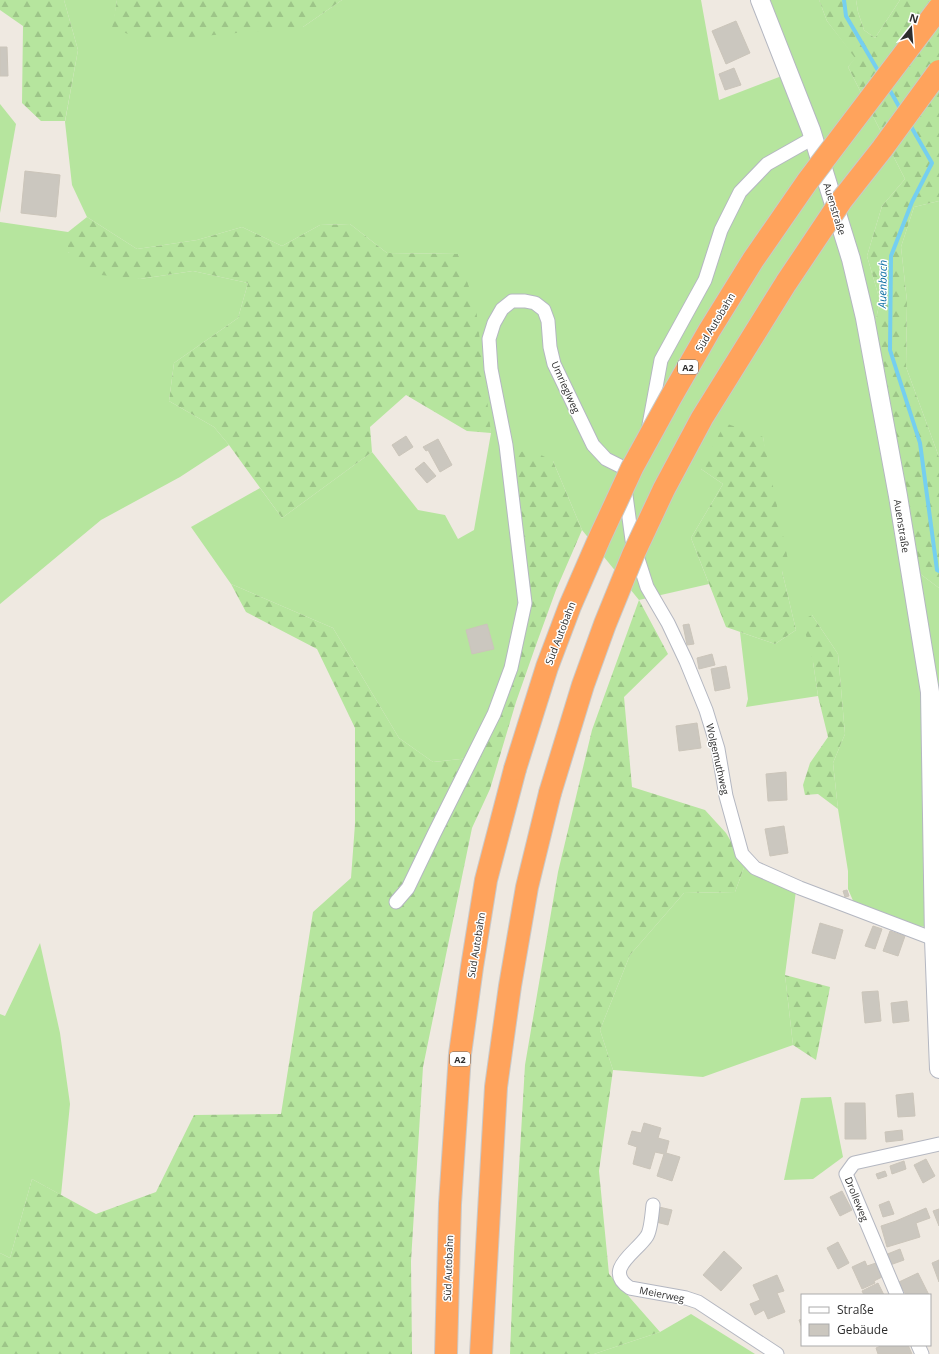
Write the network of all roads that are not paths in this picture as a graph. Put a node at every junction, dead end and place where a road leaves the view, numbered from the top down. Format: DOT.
graph roads {
  1 [pos="760,0"];
  2 [pos="939,8"];
  3 [pos="939,71"];
  4 [pos="813,138"];
  5 [pos="622,467"];
  6 [pos="396,902"];
  7 [pos="934,939"];
  8 [pos="939,1069"];
  9 [pos="939,1144"];
  10 [pos="653,1205"];
  11 [pos="897,1294"];
  12 [pos="446,1354"];
  13 [pos="481,1354"];
  14 [pos="777,1354"];
  1 -- 4 [label="street, Auenstraße"];
  2 -- 12 [label="highway, Süd Autobahn / A2, bridge"];
  3 -- 13 [label="highway, bridge"];
  4 -- 5 [label="street"];
  4 -- 7 [label="street, Auenstraße"];
  5 -- 6 [label="street, Umrieglweg"];
  5 -- 7 [label="street, Wolgemuthweg"];
  7 -- 8 [label="street, Auenstraße"];
  9 -- 11 [label="street, Drolleweg"];
  10 -- 14 [label="street, Meierweg"];
}
